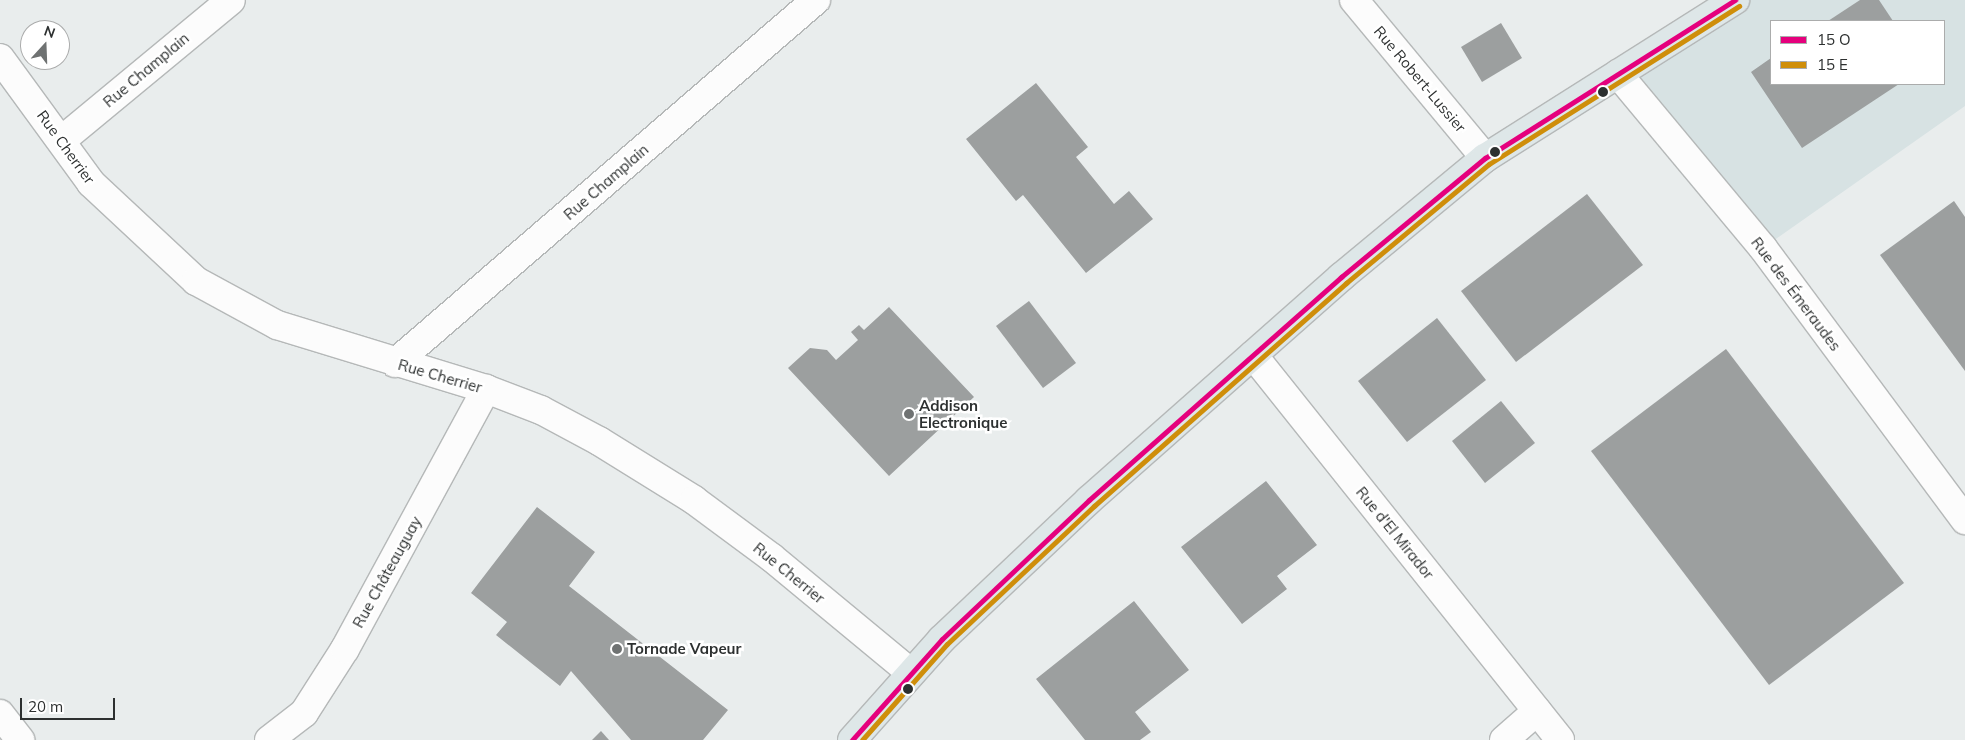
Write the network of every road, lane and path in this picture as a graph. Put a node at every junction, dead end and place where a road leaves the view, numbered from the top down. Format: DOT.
graph roads {
  1 [pos="230,0"];
  2 [pos="816,0"];
  3 [pos="1354,0"];
  4 [pos="1735,0"];
  5 [pos="0,58"];
  6 [pos="1618,74"];
  7 [pos="62,140"];
  8 [pos="1486,158"];
  9 [pos="1253,355"];
  10 [pos="395,363"];
  11 [pos="486,389"];
  12 [pos="1965,520"];
  13 [pos="910,672"];
  14 [pos="1537,711"];
  15 [pos="0,714"];
  16 [pos="20,740"];
  17 [pos="269,740"];
  18 [pos="852,740"];
  19 [pos="1504,740"];
  20 [pos="1560,740"];
  1 -- 7 [label="street, Rue Champlain"];
  2 -- 10 [label="street, Rue Champlain"];
  3 -- 8 [label="street, Rue Robert-Lussier"];
  4 -- 6 [label="main road"];
  5 -- 7 [label="street, Rue Cherrier"];
  6 -- 8 [label="main road"];
  6 -- 12 [label="street, Rue des Émeraudes"];
  7 -- 10 [label="street, Rue Cherrier"];
  8 -- 9 [label="main road"];
  9 -- 13 [label="main road"];
  9 -- 14 [label="street, Rue d'El Mirador"];
  10 -- 11 [label="street, Rue Cherrier"];
  11 -- 13 [label="street, Rue Cherrier"];
  11 -- 17 [label="street, Rue Châteauguay"];
  13 -- 18 [label="main road"];
  14 -- 19 [label="street"];
  14 -- 20 [label="street, Rue d'El Mirador"];
  15 -- 16 [label="street"];
}
